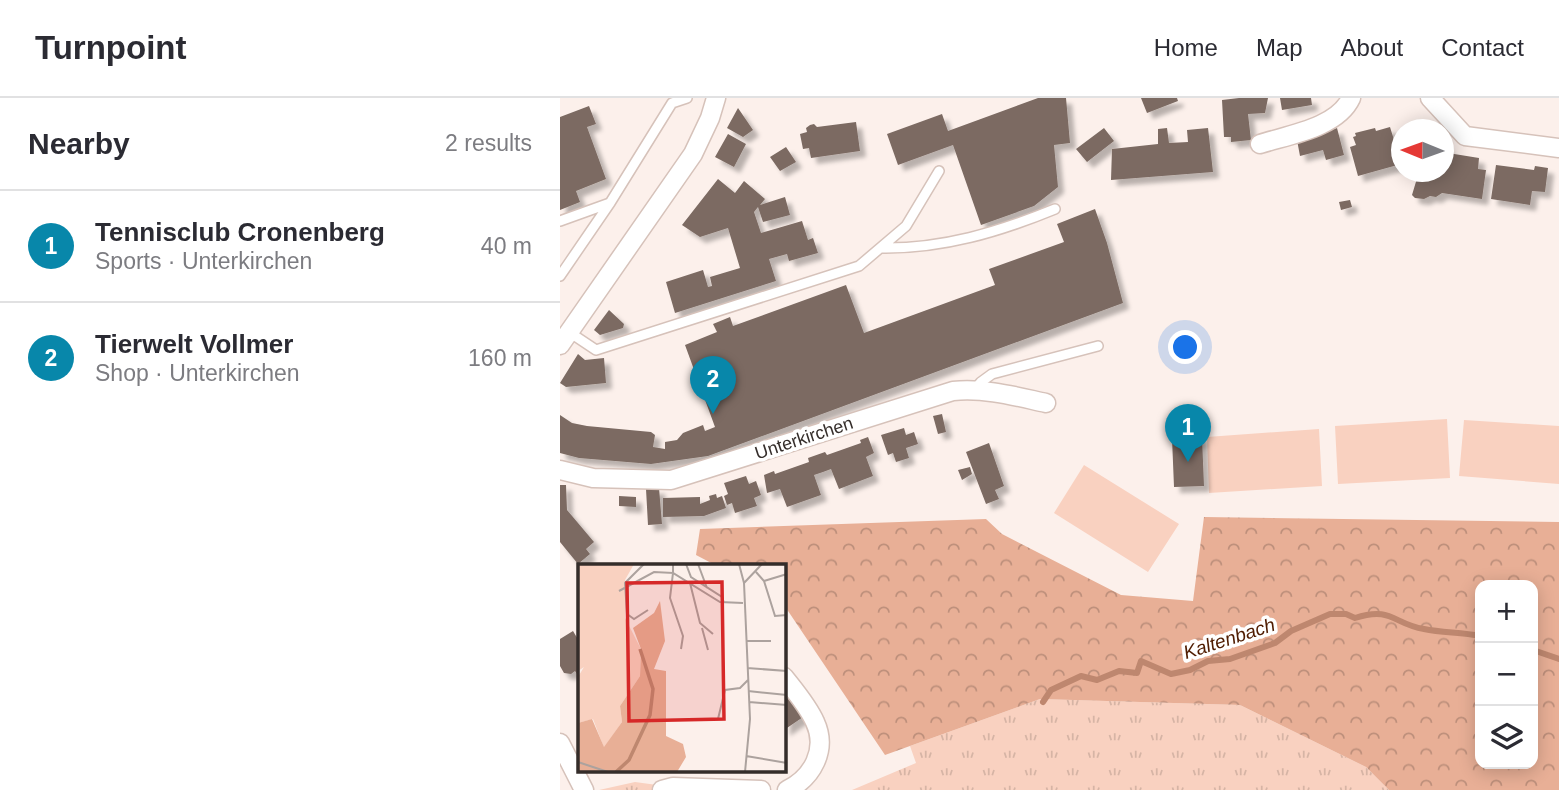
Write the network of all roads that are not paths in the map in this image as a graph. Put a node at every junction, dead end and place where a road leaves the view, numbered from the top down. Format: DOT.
graph roads {
  1 [pos="687,98"];
  2 [pos="716,98"];
  3 [pos="1351,98"];
  4 [pos="1430,98"];
  5 [pos="1259,144"];
  6 [pos="1559,148"];
  7 [pos="939,171"];
  8 [pos="610,203"];
  9 [pos="1055,209"];
  10 [pos="560,221"];
  11 [pos="881,248"];
  12 [pos="560,276"];
  13 [pos="565,338"];
  14 [pos="1098,346"];
  15 [pos="975,389"];
  16 [pos="1046,403"];
  17 [pos="560,470"];
  18 [pos="786,680"];
  19 [pos="560,743"];
  20 [pos="584,790"];
  21 [pos="663,790"];
  22 [pos="761,790"];
  23 [pos="787,790"];
  1 -- 8 [label="lane"];
  2 -- 13 [label="street"];
  3 -- 5 [label="street"];
  4 -- 6 [label="street"];
  7 -- 11 [label="lane"];
  8 -- 10 [label="lane"];
  8 -- 12 [label="lane"];
  9 -- 11 [label="lane"];
  11 -- 13 [label="lane"];
  14 -- 15 [label="lane"];
  15 -- 16 [label="street, Unterkirchen"];
  15 -- 17 [label="street, Unterkirchen"];
  18 -- 23 [label="street"];
  19 -- 20 [label="street"];
  21 -- 22 [label="street"];
}
